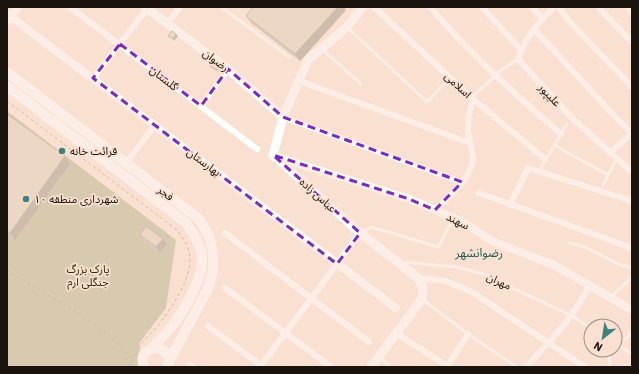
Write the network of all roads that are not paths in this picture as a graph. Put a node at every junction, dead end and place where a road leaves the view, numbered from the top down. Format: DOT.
graph roads {
  1 [pos="18,7"];
  2 [pos="70,7"];
  3 [pos="180,7"];
  4 [pos="221,7"];
  5 [pos="364,7"];
  6 [pos="374,7"];
  7 [pos="430,7"];
  8 [pos="482,7"];
  9 [pos="532,7"];
  10 [pos="554,7"];
  11 [pos="559,7"];
  12 [pos="598,7"];
  13 [pos="629,7"];
  14 [pos="146,8"];
  15 [pos="632,12"];
  16 [pos="8,17"];
  17 [pos="542,18"];
  18 [pos="168,24"];
  19 [pos="347,27"];
  20 [pos="534,29"];
  21 [pos="632,42"];
  22 [pos="120,44"];
  23 [pos="322,48"];
  24 [pos="521,50"];
  25 [pos="288,57"];
  26 [pos="518,59"];
  27 [pos="228,69"];
  28 [pos="7,72"];
  29 [pos="495,75"];
  30 [pos="93,78"];
  31 [pos="450,78"];
  32 [pos="299,81"];
  33 [pos="361,84"];
  34 [pos="7,86"];
  35 [pos="632,87"];
  36 [pos="472,98"];
  37 [pos="201,106"];
  38 [pos="283,117"];
  39 [pos="567,124"];
  40 [pos="155,125"];
  41 [pos="560,134"];
  42 [pos="632,134"];
  43 [pos="470,143"];
  44 [pos="554,145"];
  45 [pos="257,149"];
  46 [pos="610,153"];
  47 [pos="273,156"];
  48 [pos="617,158"];
  49 [pos="545,159"];
  50 [pos="126,163"];
  51 [pos="538,171"];
  52 [pos="120,172"];
  53 [pos="632,172"];
  54 [pos="608,175"];
  55 [pos="462,182"];
  56 [pos="603,185"];
  57 [pos="479,193"];
  58 [pos="632,201"];
  59 [pos="510,205"];
  60 [pos="435,210"];
  61 [pos="450,225"];
  62 [pos="225,233"];
  63 [pos="360,233"];
  64 [pos="570,243"];
  65 [pos="632,248"];
  66 [pos="398,261"];
  67 [pos="337,264"];
  68 [pos="632,268"];
  69 [pos="632,277"];
  70 [pos="418,278"];
  71 [pos="589,285"];
  72 [pos="225,288"];
  73 [pos="311,298"];
  74 [pos="610,298"];
  75 [pos="422,299"];
  76 [pos="396,308"];
  77 [pos="632,310"];
  78 [pos="572,316"];
  79 [pos="583,323"];
  80 [pos="208,326"];
  81 [pos="286,332"];
  82 [pos="632,332"];
  83 [pos="397,334"];
  84 [pos="468,334"];
  85 [pos="623,340"];
  86 [pos="369,342"];
  87 [pos="548,343"];
  88 [pos="152,348"];
  89 [pos="623,349"];
  90 [pos="632,354"];
  91 [pos="379,356"];
  92 [pos="168,365"];
  93 [pos="261,366"];
  94 [pos="144,367"];
  95 [pos="332,367"];
  96 [pos="371,367"];
  97 [pos="390,367"];
  98 [pos="448,367"];
  99 [pos="517,367"];
  100 [pos="526,367"];
  101 [pos="585,367"];
  1 -- 16 [label="street"];
  2 -- 22 [label="street, گلستان"];
  3 -- 18 [label="street"];
  4 -- 25 [label="lane"];
  5 -- 19 [label="main road"];
  6 -- 31 [label="street, اسلامی"];
  7 -- 29 [label="street"];
  8 -- 24 [label="street"];
  9 -- 17 [label="street"];
  10 -- 17 [label="street"];
  11 -- 35 [label="street"];
  12 -- 21 [label="street"];
  13 -- 15 [label="street"];
  14 -- 18 [label="main road, رضوان"];
  14 -- 22 [label="street"];
  16 -- 30 [label="street, بهارستان"];
  17 -- 20 [label="street"];
  18 -- 27 [label="main road, رضوان"];
  19 -- 23 [label="main road"];
  19 -- 31 [label="lane"];
  20 -- 24 [label="street"];
  20 -- 42 [label="street"];
  22 -- 30 [label="street"];
  22 -- 37 [label="street, گلستان"];
  23 -- 32 [label="main road"];
  23 -- 33 [label="lane"];
  24 -- 26 [label="street"];
  26 -- 29 [label="lane"];
  26 -- 46 [label="street, علیپور"];
  27 -- 37 [label="street"];
  27 -- 38 [label="main road, رضوان"];
  28 -- 50 [label="main road, فجر"];
  29 -- 36 [label="lane"];
  29 -- 41 [label="street"];
  30 -- 40 [label="street, بهارستان"];
  31 -- 36 [label="street, اسلامی"];
  32 -- 38 [label="main road"];
  32 -- 43 [label="street"];
  34 -- 52 [label="main road, فجر"];
  36 -- 43 [label="street"];
  36 -- 49 [label="street, اسلامی"];
  37 -- 45 [label="street, گلستان"];
  38 -- 47 [label="main road"];
  38 -- 55 [label="street"];
  39 -- 41 [label="lane"];
  40 -- 50 [label="street"];
  40 -- 67 [label="street, بهارستان"];
  41 -- 44 [label="lane"];
  42 -- 46 [label="street"];
  43 -- 55 [label="street"];
  44 -- 49 [label="lane"];
  44 -- 54 [label="lane"];
  46 -- 48 [label="street, علیپور"];
  47 -- 60 [label="street, سهند"];
  47 -- 63 [label="main road, عباس زاده"];
  48 -- 53 [label="street, علیپور"];
  48 -- 54 [label="lane"];
  49 -- 51 [label="lane"];
  50 -- 52 [label="main road"];
  50 -- 92 [label="main road, فجر"];
  51 -- 58 [label="street"];
  51 -- 59 [label="street"];
  52 -- 88 [label="main road, فجر"];
  54 -- 56 [label="lane"];
  55 -- 60 [label="street"];
  57 -- 59 [label="street"];
  59 -- 65 [label="street"];
  60 -- 71 [label="street, سهند"];
  61 -- 63 [label="lane"];
  62 -- 73 [label="street"];
  63 -- 66 [label="main road, عباس زاده"];
  63 -- 67 [label="street"];
  64 -- 68 [label="lane"];
  66 -- 70 [label="main road, عباس زاده"];
  66 -- 78 [label="lane, مهران"];
  67 -- 73 [label="street"];
  67 -- 76 [label="street, بهارستان"];
  69 -- 74 [label="lane"];
  70 -- 75 [label="main road"];
  70 -- 87 [label="street, مهران"];
  71 -- 74 [label="street, سهند"];
  71 -- 78 [label="street"];
  72 -- 81 [label="street"];
  73 -- 81 [label="street"];
  73 -- 86 [label="street"];
  74 -- 77 [label="street, سهند"];
  75 -- 83 [label="main road"];
  75 -- 84 [label="lane"];
  78 -- 79 [label="lane, مهران"];
  78 -- 87 [label="street"];
  80 -- 93 [label="street"];
  81 -- 93 [label="street"];
  81 -- 95 [label="street"];
  82 -- 85 [label="lane"];
  83 -- 91 [label="main road"];
  83 -- 98 [label="street"];
  84 -- 98 [label="street"];
  84 -- 99 [label="lane"];
  87 -- 100 [label="street"];
  87 -- 101 [label="street, مهران"];
  88 -- 92 [label="main road"];
  88 -- 94 [label="main road, فجر"];
  89 -- 90 [label="lane"];
  91 -- 96 [label="main road"];
  91 -- 97 [label="lane"];
}
